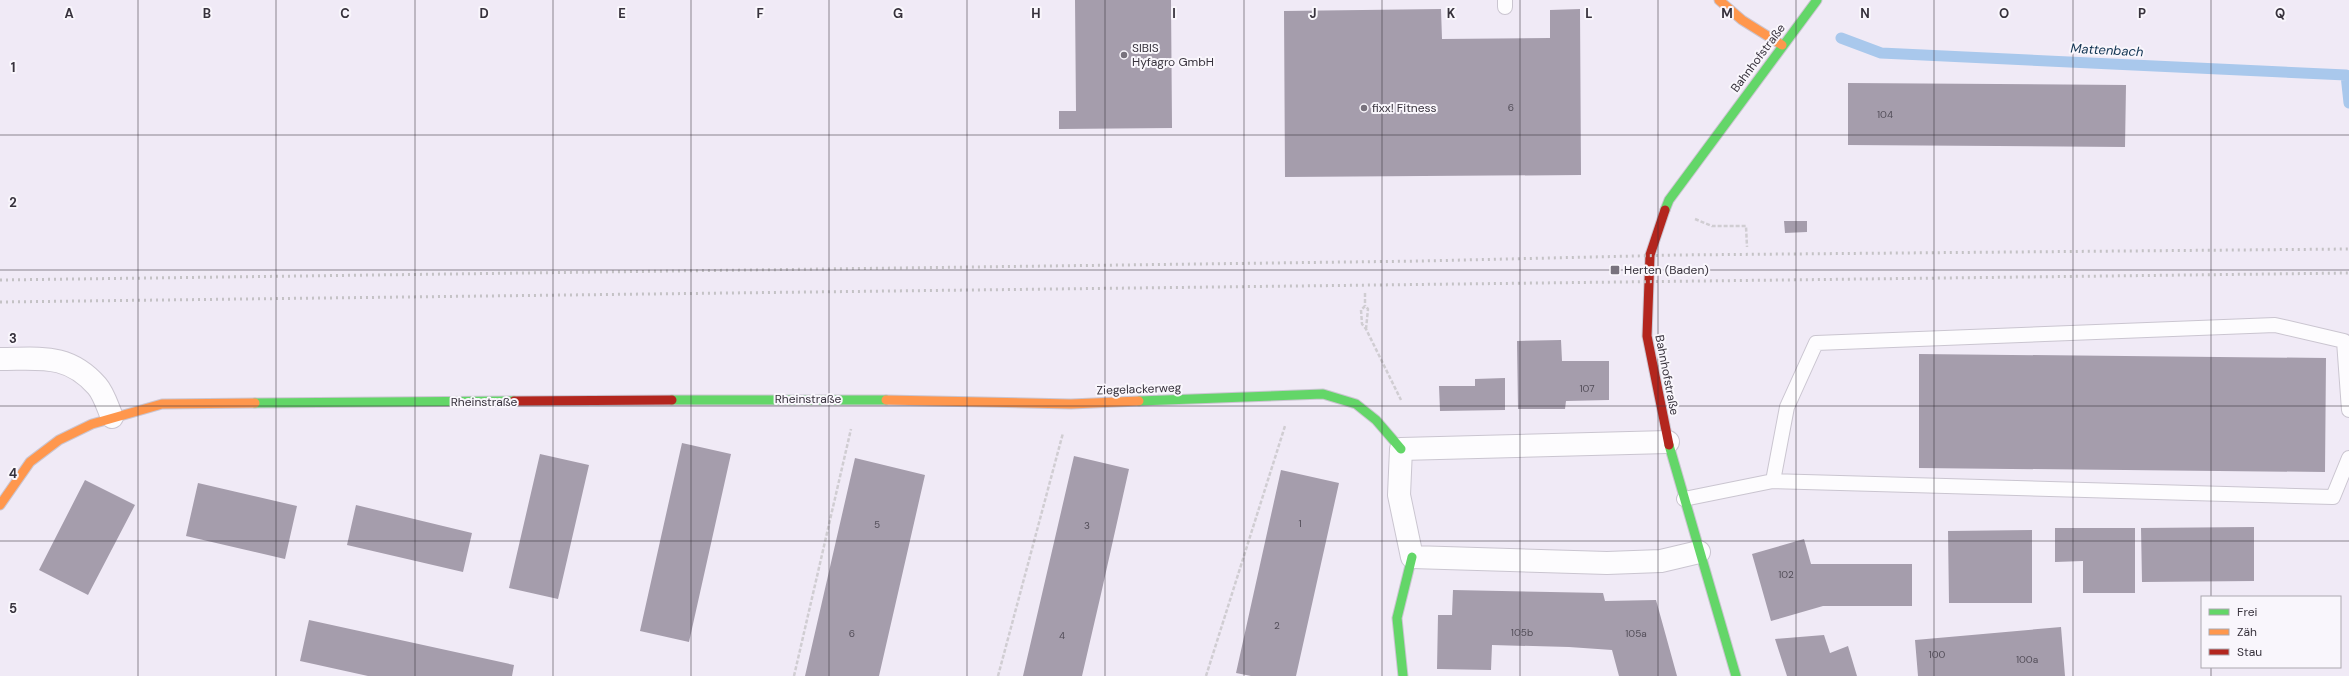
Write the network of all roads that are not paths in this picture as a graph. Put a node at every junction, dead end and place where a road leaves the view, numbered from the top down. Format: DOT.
graph roads {
  1 [pos="1718,0"];
  2 [pos="1817,0"];
  3 [pos="1782,45"];
  4 [pos="0,359"];
  5 [pos="858,399"];
  6 [pos="2349,410"];
  7 [pos="112,417"];
  8 [pos="1668,442"];
  9 [pos="1401,449"];
  10 [pos="2349,458"];
  11 [pos="1773,481"];
  12 [pos="1684,499"];
  13 [pos="0,505"];
  14 [pos="1699,552"];
  15 [pos="1412,557"];
  16 [pos="1403,676"];
  17 [pos="1736,676"];
  1 -- 3 [label="street"];
  2 -- 3 [label="street, Bahnhofstraße"];
  3 -- 8 [label="street, Bahnhofstraße"];
  4 -- 7 [label="street"];
  5 -- 7 [label="street, Rheinstraße"];
  5 -- 9 [label="street, Ziegelackerweg"];
  6 -- 11 [label="lane"];
  7 -- 13 [label="street, Rheinstraße"];
  8 -- 9 [label="street"];
  8 -- 12 [label="street, Bahnhofstraße"];
  9 -- 15 [label="street"];
  10 -- 11 [label="lane"];
  11 -- 12 [label="lane"];
  12 -- 14 [label="street, Bahnhofstraße"];
  14 -- 15 [label="street"];
  14 -- 17 [label="street, Bahnhofstraße"];
  15 -- 16 [label="street"];
}
